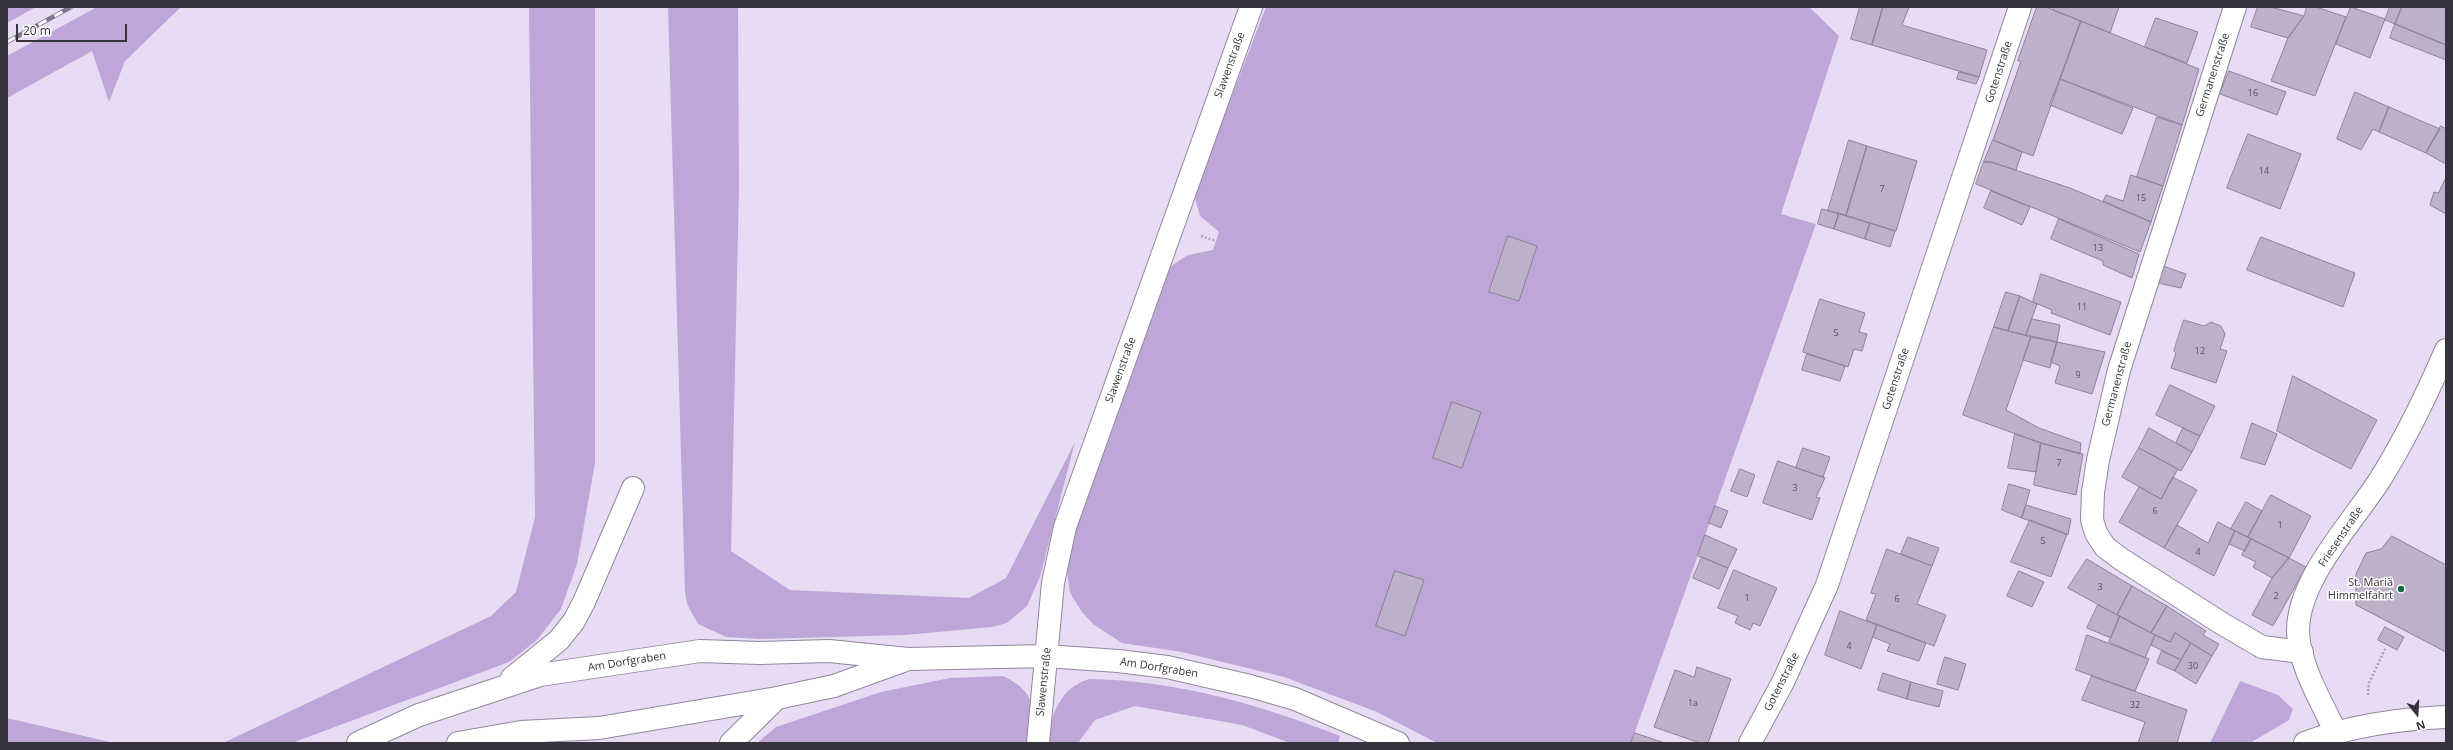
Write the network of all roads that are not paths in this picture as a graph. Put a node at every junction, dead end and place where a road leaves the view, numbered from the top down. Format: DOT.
graph roads {
  1 [pos="1251,7"];
  2 [pos="2020,7"];
  3 [pos="2235,7"];
  4 [pos="2446,350"];
  5 [pos="633,488"];
  6 [pos="2302,652"];
  7 [pos="1046,656"];
  8 [pos="908,659"];
  9 [pos="498,687"];
  10 [pos="777,698"];
  11 [pos="2446,717"];
  12 [pos="2336,733"];
  13 [pos="358,743"];
  14 [pos="458,743"];
  15 [pos="731,743"];
  16 [pos="1038,743"];
  17 [pos="1398,743"];
  18 [pos="1750,743"];
  19 [pos="2305,743"];
  1 -- 7 [label="street, Slawenstraße"];
  2 -- 18 [label="street, Gotenstraße"];
  3 -- 6 [label="street, Germanenstraße"];
  4 -- 6 [label="street, Friesenstraße"];
  5 -- 9 [label="street"];
  6 -- 12 [label="street, Friesenstraße"];
  7 -- 8 [label="street, Am Dorfgraben"];
  7 -- 16 [label="street, Slawenstraße"];
  7 -- 17 [label="street, Am Dorfgraben"];
  8 -- 9 [label="street, Am Dorfgraben"];
  8 -- 10 [label="street, Am Dorfgraben"];
  9 -- 13 [label="street, Am Dorfgraben"];
  10 -- 14 [label="street, Am Dorfgraben"];
  10 -- 15 [label="street"];
  11 -- 12 [label="street"];
  12 -- 19 [label="street"];
}
